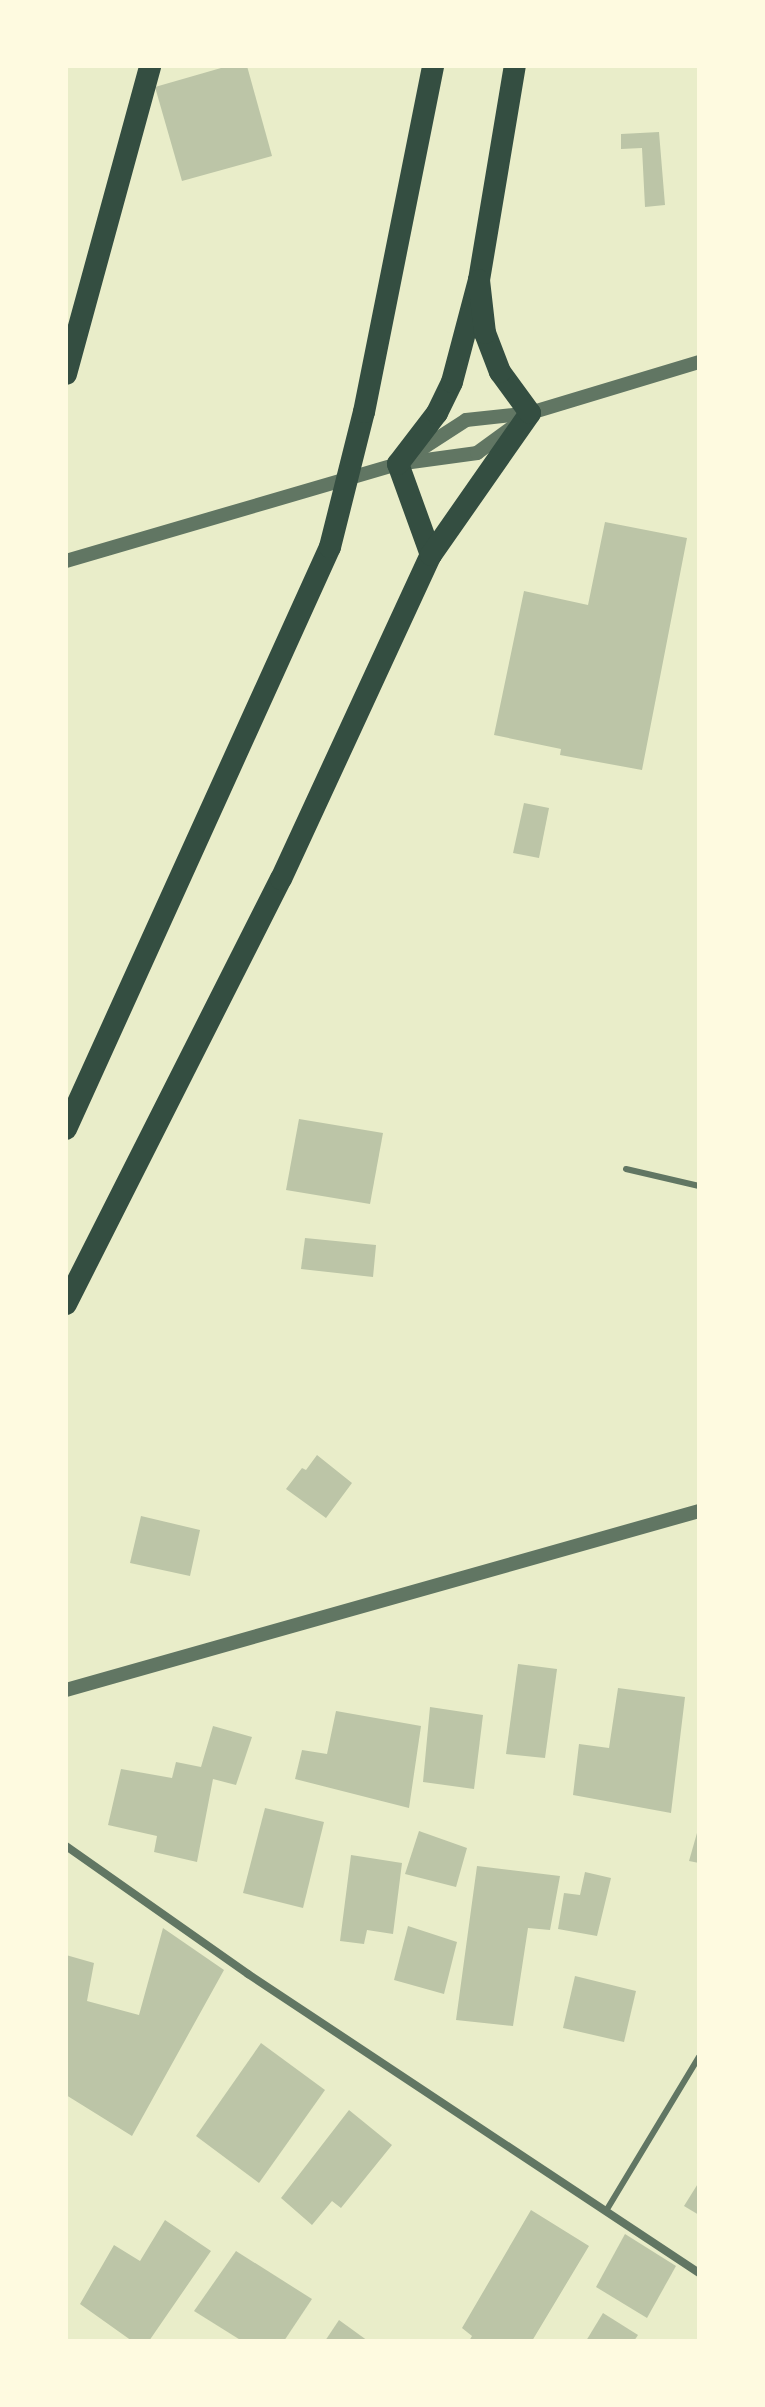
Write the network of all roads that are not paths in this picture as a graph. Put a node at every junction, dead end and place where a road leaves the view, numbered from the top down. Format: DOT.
graph roads {
  1 [pos="150,66"];
  2 [pos="433,66"];
  3 [pos="515,66"];
  4 [pos="479,280"];
  5 [pos="699,362"];
  6 [pos="66,374"];
  7 [pos="530,413"];
  8 [pos="398,464"];
  9 [pos="431,555"];
  10 [pos="66,561"];
  11 [pos="66,1129"];
  12 [pos="626,1169"];
  13 [pos="699,1186"];
  14 [pos="66,1304"];
  15 [pos="699,1511"];
  16 [pos="66,1690"];
  17 [pos="66,1846"];
  18 [pos="699,2057"];
  19 [pos="606,2211"];
  20 [pos="699,2273"];
  1 -- 6 [label="highway"];
  2 -- 11 [label="highway"];
  3 -- 4 [label="highway"];
  4 -- 7 [label="highway"];
  4 -- 8 [label="highway"];
  5 -- 7 [label="street"];
  7 -- 8 [label="street"];
  7 -- 8 [label="street"];
  7 -- 9 [label="highway"];
  8 -- 9 [label="highway"];
  8 -- 10 [label="street"];
  9 -- 14 [label="highway"];
  12 -- 13 [label="lane"];
  15 -- 16 [label="street"];
  17 -- 19 [label="street"];
  18 -- 19 [label="lane"];
  19 -- 20 [label="street"];
}
